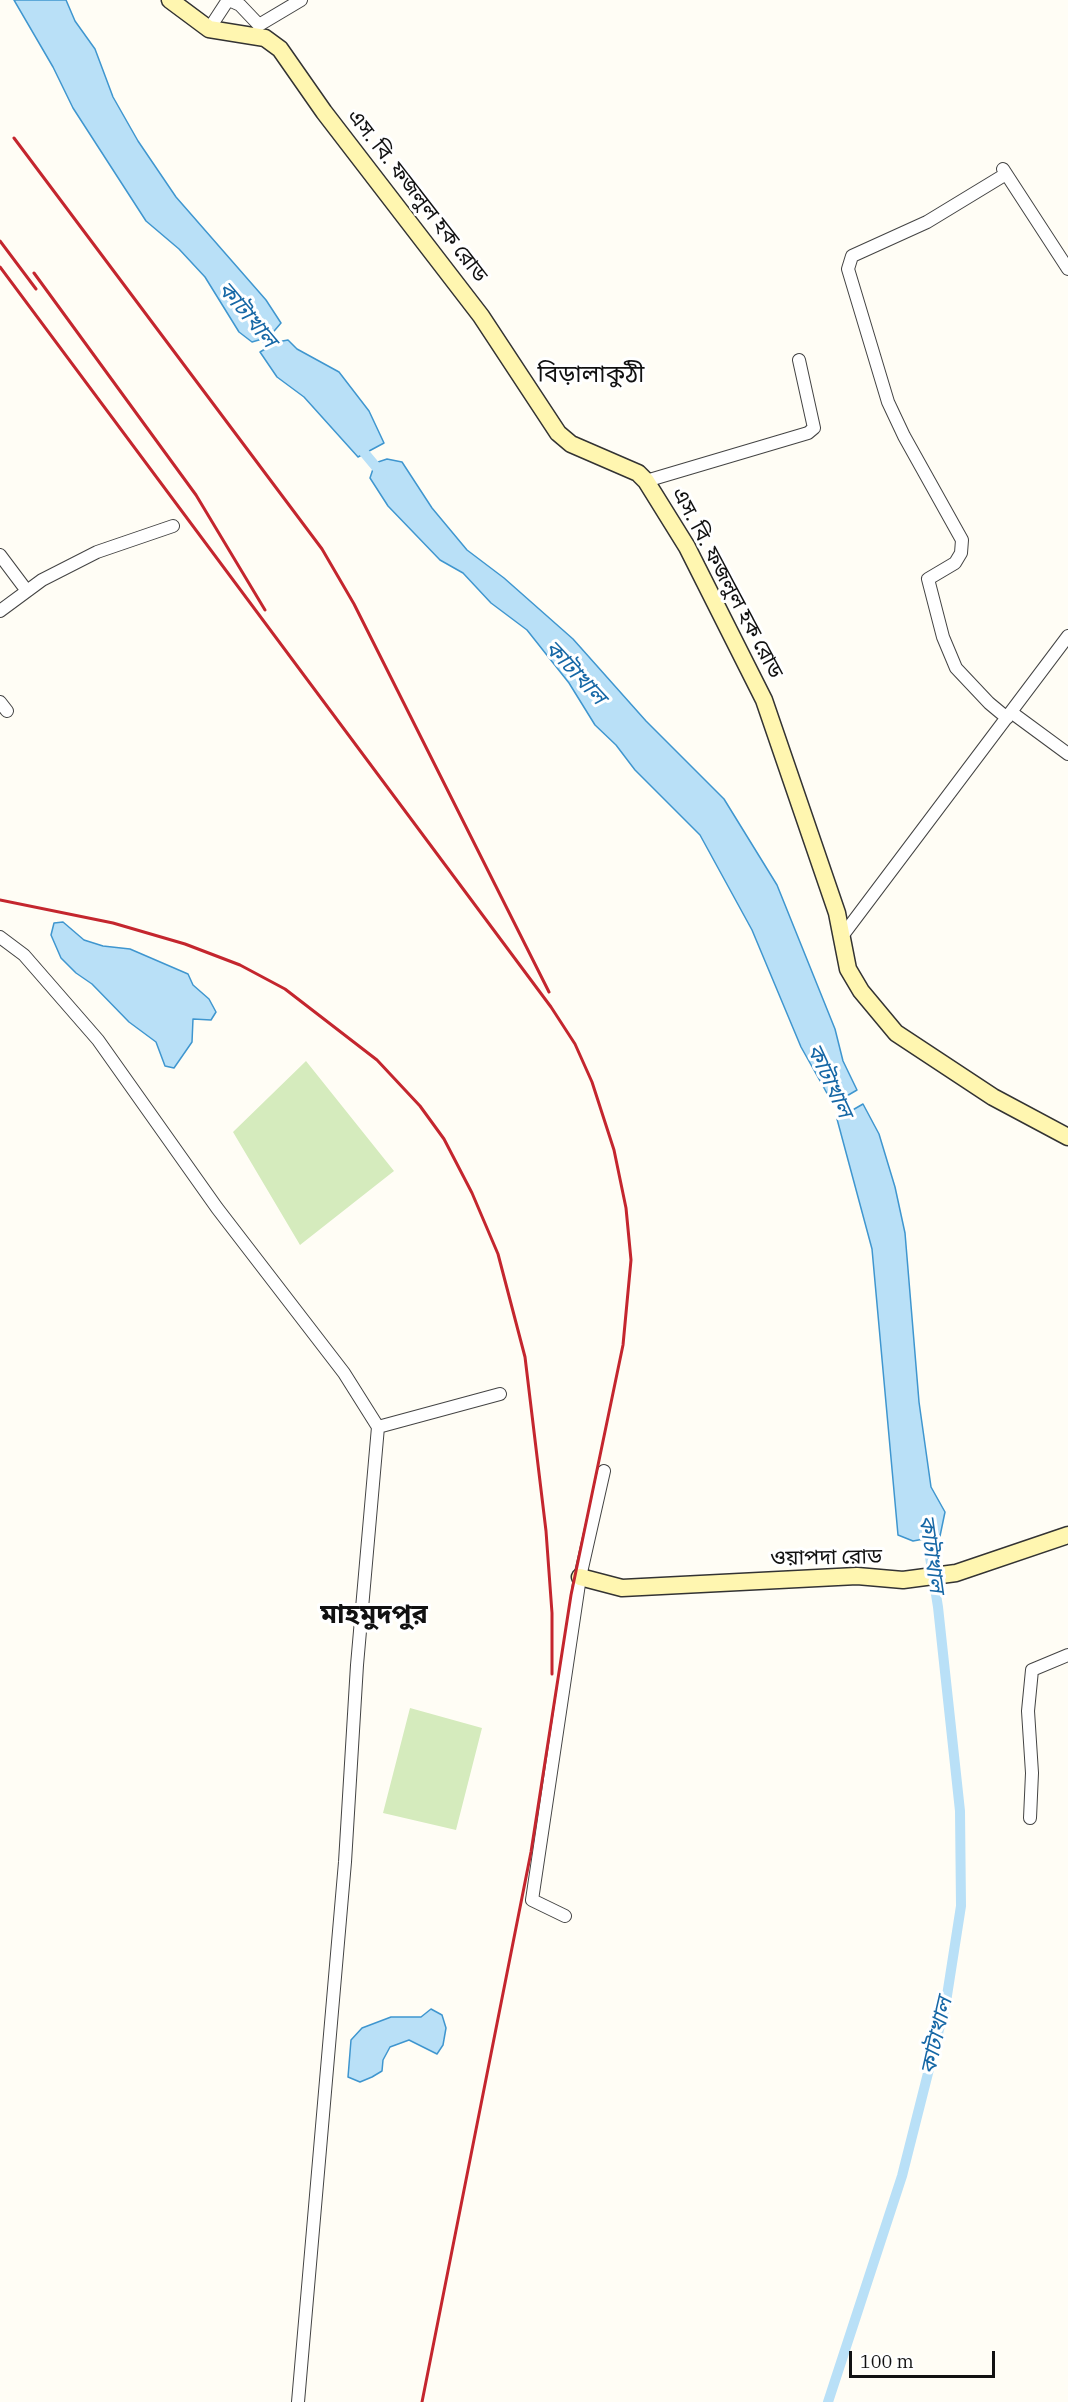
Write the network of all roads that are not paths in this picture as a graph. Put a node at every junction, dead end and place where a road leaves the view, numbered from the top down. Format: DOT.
graph roads {
  1 [pos="170,0"];
  2 [pos="229,0"];
  3 [pos="301,0"];
  4 [pos="209,28"];
  5 [pos="1068,269"];
  6 [pos="799,360"];
  7 [pos="646,481"];
  8 [pos="173,526"];
  9 [pos="0,555"];
  10 [pos="27,591"];
  11 [pos="0,611"];
  12 [pos="1068,636"];
  13 [pos="1009,715"];
  14 [pos="1068,754"];
  15 [pos="843,935"];
  16 [pos="0,937"];
  17 [pos="1068,1137"];
  18 [pos="500,1394"];
  19 [pos="378,1427"];
  20 [pos="604,1471"];
  21 [pos="1068,1535"];
  22 [pos="580,1577"];
  23 [pos="1068,1655"];
  24 [pos="1030,1818"];
  25 [pos="565,1916"];
  26 [pos="298,2402"];
  1 -- 4 [label="main road, এস. বি. ফজলুল হক রোড"];
  2 -- 3 [label="street"];
  2 -- 4 [label="street"];
  4 -- 7 [label="main road, এস. বি. ফজলুল হক রোড"];
  5 -- 13 [label="street"];
  6 -- 7 [label="street"];
  7 -- 15 [label="main road, এস. বি. ফজলুল হক রোড"];
  8 -- 10 [label="street"];
  9 -- 10 [label="street"];
  10 -- 11 [label="street"];
  12 -- 13 [label="street"];
  13 -- 14 [label="street"];
  13 -- 15 [label="street"];
  15 -- 17 [label="main road, এস. বি. ফজলুল হক রোড"];
  16 -- 19 [label="street"];
  18 -- 19 [label="street"];
  19 -- 26 [label="street"];
  20 -- 22 [label="street"];
  21 -- 22 [label="main road, ওয়াপদা রোড"];
  22 -- 25 [label="street"];
  23 -- 24 [label="street"];
}
